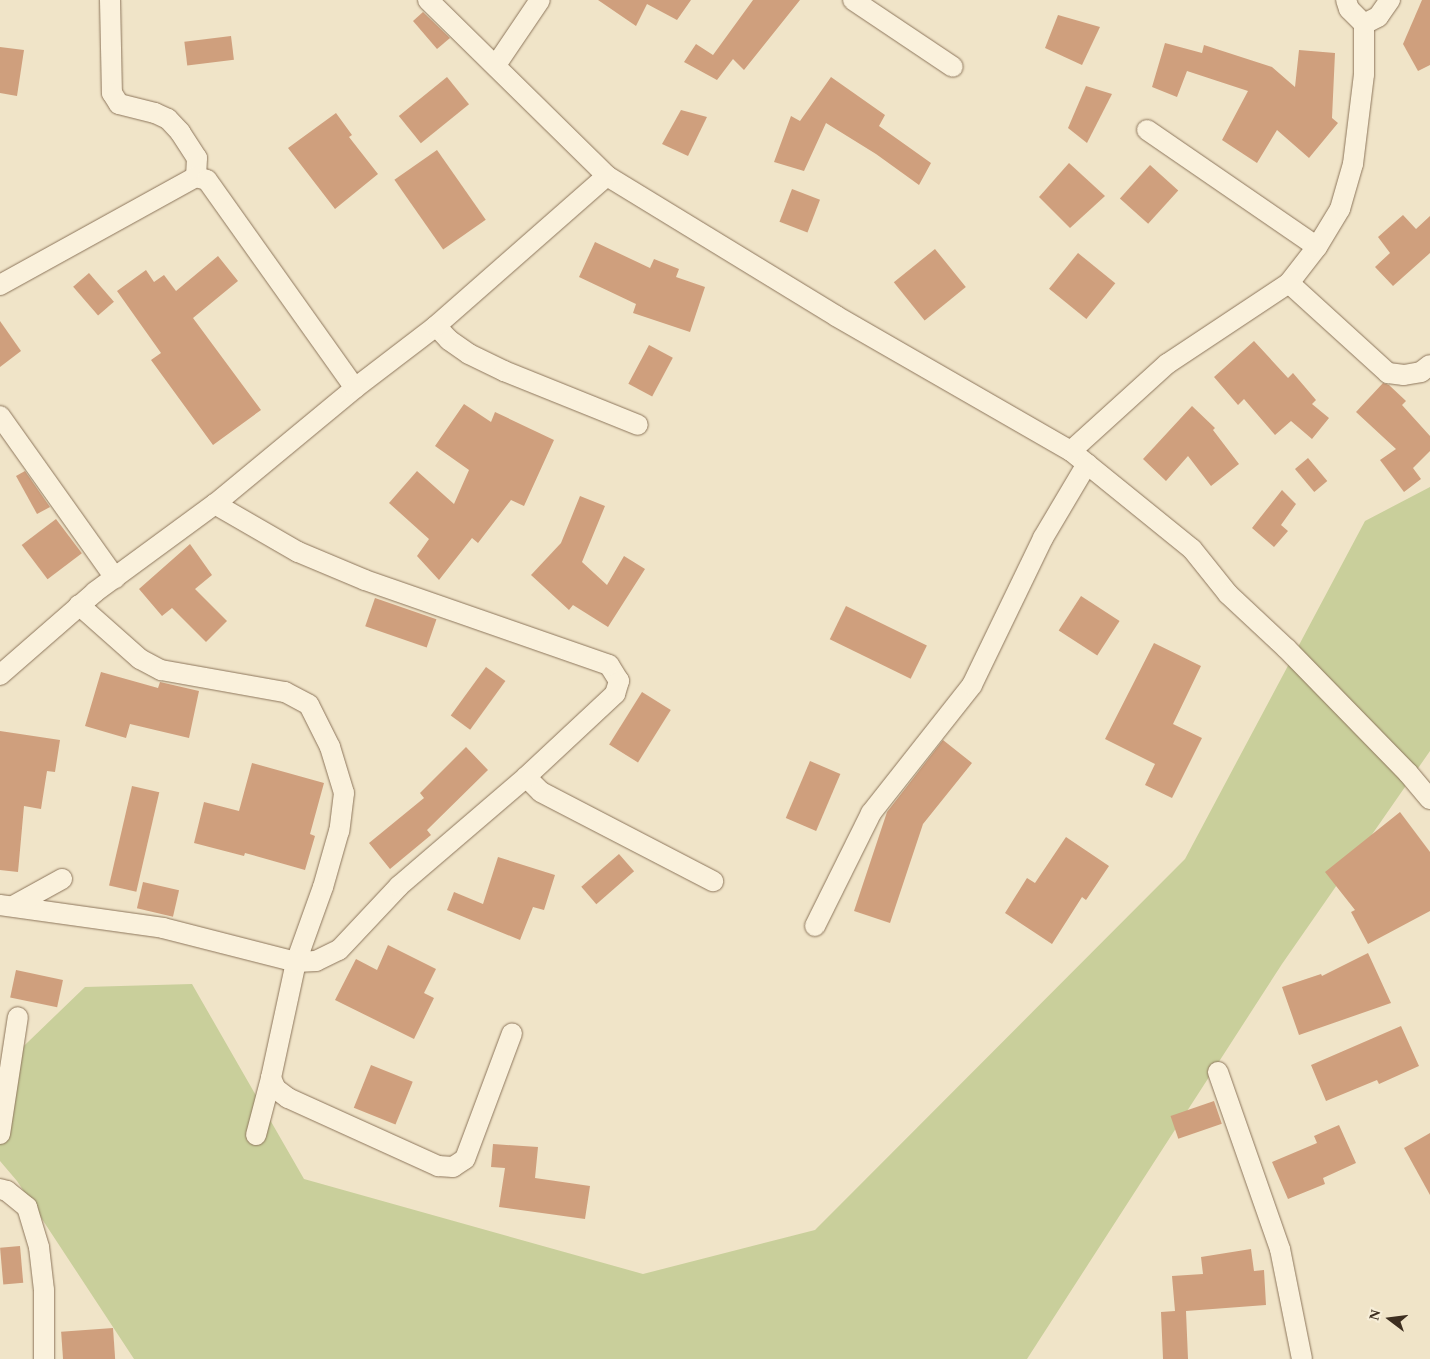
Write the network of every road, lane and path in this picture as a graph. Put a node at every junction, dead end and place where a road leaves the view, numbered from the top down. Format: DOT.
graph roads {
  1 [pos="110,0"];
  2 [pos="428,0"];
  3 [pos="540,0"];
  4 [pos="853,0"];
  5 [pos="1346,0"];
  6 [pos="1390,0"];
  7 [pos="1364,24"];
  8 [pos="496,64"];
  9 [pos="953,67"];
  10 [pos="1147,130"];
  11 [pos="607,176"];
  12 [pos="196,177"];
  13 [pos="1318,247"];
  14 [pos="1288,283"];
  15 [pos="0,285"];
  16 [pos="436,326"];
  17 [pos="1430,365"];
  18 [pos="355,388"];
  19 [pos="0,416"];
  20 [pos="638,425"];
  21 [pos="1070,451"];
  22 [pos="1087,464"];
  23 [pos="215,504"];
  24 [pos="115,578"];
  25 [pos="79,605"];
  26 [pos="0,675"];
  27 [pos="526,776"];
  28 [pos="1430,799"];
  29 [pos="62,879"];
  30 [pos="713,881"];
  31 [pos="7,905"];
  32 [pos="815,926"];
  33 [pos="296,962"];
  34 [pos="18,1017"];
  35 [pos="512,1033"];
  36 [pos="1218,1072"];
  37 [pos="271,1078"];
  38 [pos="0,1134"];
  39 [pos="256,1135"];
  40 [pos="0,1188"];
  41 [pos="44,1359"];
  42 [pos="1302,1359"];
  1 -- 12 [label="street"];
  2 -- 8 [label="street"];
  3 -- 8 [label="street"];
  4 -- 9 [label="street"];
  5 -- 7 [label="street"];
  6 -- 7 [label="street"];
  7 -- 13 [label="street"];
  8 -- 11 [label="street"];
  10 -- 13 [label="street"];
  11 -- 16 [label="street"];
  11 -- 21 [label="street"];
  12 -- 15 [label="street"];
  12 -- 18 [label="street"];
  13 -- 14 [label="street"];
  14 -- 17 [label="street"];
  14 -- 21 [label="street"];
  16 -- 18 [label="street"];
  16 -- 20 [label="street"];
  18 -- 23 [label="street"];
  19 -- 24 [label="street"];
  21 -- 22 [label="street"];
  22 -- 28 [label="street"];
  22 -- 32 [label="street"];
  23 -- 24 [label="street"];
  23 -- 27 [label="street"];
  24 -- 25 [label="street"];
  25 -- 26 [label="street"];
  25 -- 33 [label="street"];
  27 -- 30 [label="street"];
  27 -- 33 [label="street"];
  29 -- 31 [label="street"];
  31 -- 33 [label="street"];
  33 -- 37 [label="street"];
  34 -- 38 [label="street"];
  35 -- 37 [label="street"];
  36 -- 42 [label="street"];
  37 -- 39 [label="street"];
  40 -- 41 [label="street"];
}
